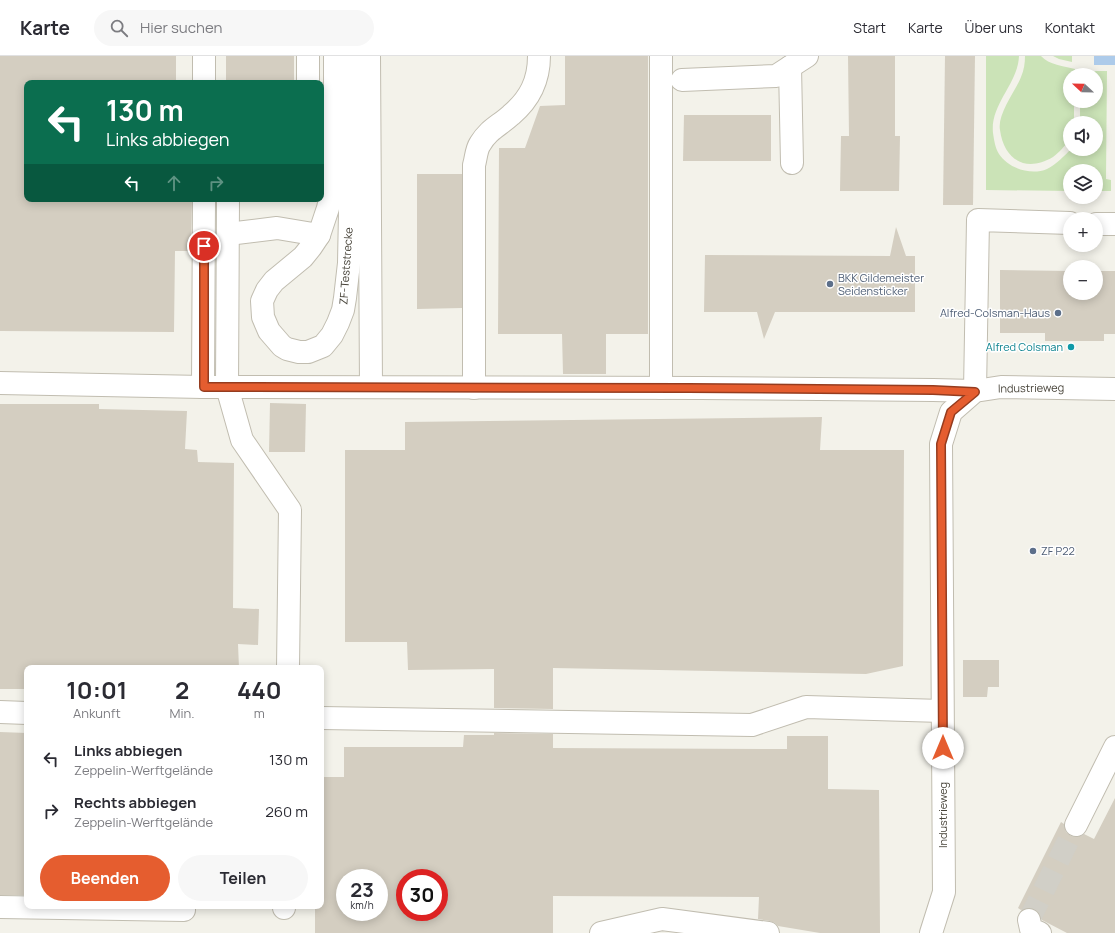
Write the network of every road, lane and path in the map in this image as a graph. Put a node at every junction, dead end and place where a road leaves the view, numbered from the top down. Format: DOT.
graph roads {
  1 [pos="204,56"];
  2 [pos="308,56"];
  3 [pos="335,56"];
  4 [pos="350,56"];
  5 [pos="369,56"];
  6 [pos="539,56"];
  7 [pos="661,56"];
  8 [pos="799,62"];
  9 [pos="204,80"];
  10 [pos="308,80"];
  11 [pos="682,80"];
  12 [pos="792,163"];
  13 [pos="204,202"];
  14 [pos="228,202"];
  15 [pos="1063,223"];
  16 [pos="1103,224"];
  17 [pos="1115,224"];
  18 [pos="228,234"];
  19 [pos="319,235"];
  20 [pos="0,383"];
  21 [pos="204,387"];
  22 [pos="227,387"];
  23 [pos="371,387"];
  24 [pos="474,388"];
  25 [pos="661,388"];
  26 [pos="1115,389"];
  27 [pos="975,392"];
  28 [pos="288,665"];
  29 [pos="942,711"];
  30 [pos="0,712"];
  31 [pos="24,713"];
  32 [pos="324,718"];
  33 [pos="1115,747"];
  34 [pos="1076,825"];
  35 [pos="0,907"];
  36 [pos="24,907"];
  37 [pos="123,909"];
  38 [pos="184,909"];
  39 [pos="601,933"];
  40 [pos="768,933"];
  41 [pos="931,933"];
  1 -- 9 [label="street"];
  2 -- 10 [label="street"];
  3 -- 19 [label="street, ZF-Teststrecke"];
  4 -- 19 [label="street, ZF-Teststrecke"];
  5 -- 23 [label="street"];
  6 -- 24 [label="street"];
  7 -- 25 [label="street"];
  8 -- 11 [label="street"];
  8 -- 12 [label="street"];
  13 -- 21 [label="street"];
  14 -- 18 [label="street"];
  15 -- 27 [label="street"];
  16 -- 17 [label="street"];
  18 -- 19 [label="street"];
  18 -- 22 [label="street"];
  20 -- 21 [label="street"];
  21 -- 22 [label="street"];
  22 -- 23 [label="street"];
  22 -- 28 [label="street"];
  23 -- 24 [label="street"];
  24 -- 25 [label="street"];
  25 -- 27 [label="street"];
  26 -- 27 [label="street, Industrieweg"];
  27 -- 29 [label="street, Industrieweg"];
  29 -- 32 [label="street"];
  29 -- 41 [label="street, Industrieweg"];
  30 -- 31 [label="street"];
  33 -- 34 [label="street"];
  35 -- 36 [label="street"];
  37 -- 38 [label="street"];
  39 -- 40 [label="street"];
}
